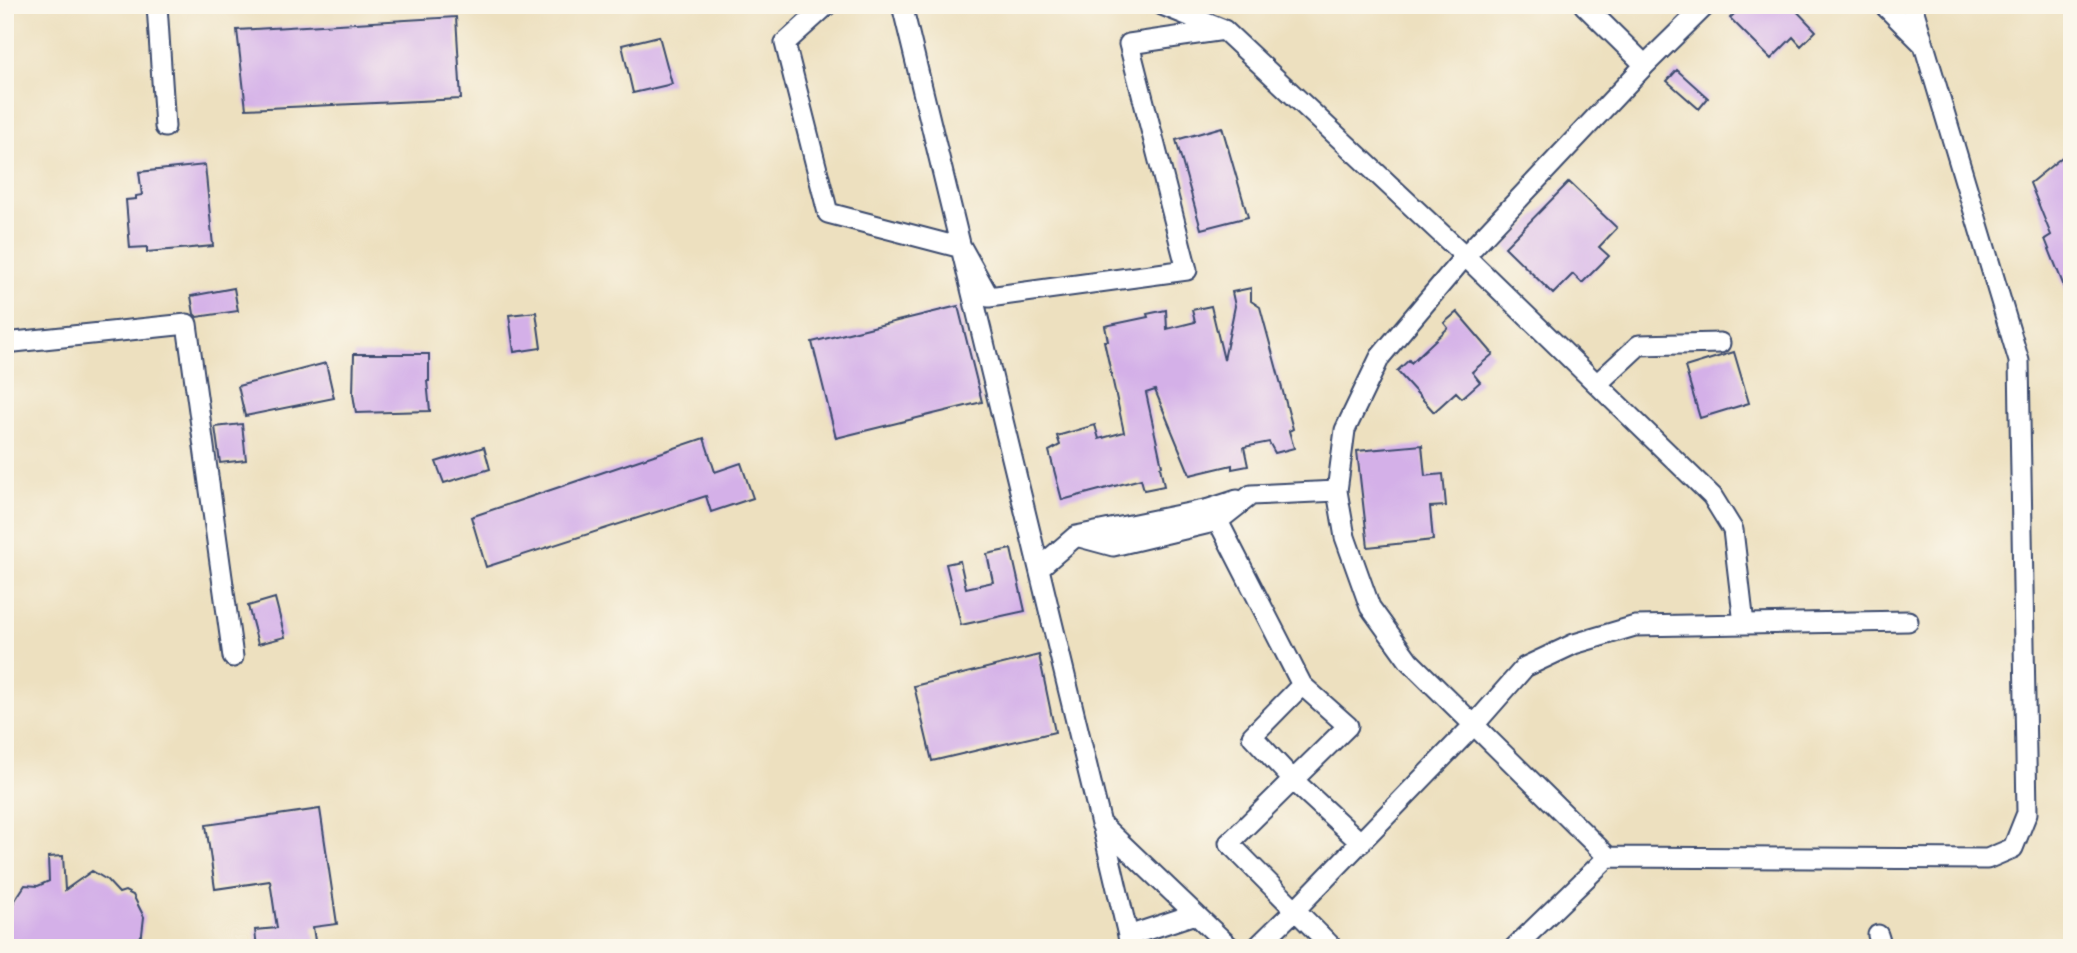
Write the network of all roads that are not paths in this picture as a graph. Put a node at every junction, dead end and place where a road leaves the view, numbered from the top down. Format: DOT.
graph roads {
  1 [pos="157,5"];
  2 [pos="827,5"];
  3 [pos="902,5"];
  4 [pos="1162,5"];
  5 [pos="1584,5"];
  6 [pos="1706,5"];
  7 [pos="1884,5"];
  8 [pos="1912,5"];
  9 [pos="1224,30"];
  10 [pos="1924,45"];
  11 [pos="1645,65"];
  12 [pos="166,127"];
  13 [pos="962,248"];
  14 [pos="1465,256"];
  15 [pos="5,343"];
  16 [pos="1720,343"];
  17 [pos="1597,384"];
  18 [pos="1337,491"];
  19 [pos="1251,495"];
  20 [pos="1218,522"];
  21 [pos="1076,536"];
  22 [pos="1039,568"];
  23 [pos="1909,621"];
  24 [pos="1744,624"];
  25 [pos="233,657"];
  26 [pos="1302,685"];
  27 [pos="1474,725"];
  28 [pos="1293,780"];
  29 [pos="1101,824"];
  30 [pos="1360,843"];
  31 [pos="1608,856"];
  32 [pos="1295,910"];
  33 [pos="1195,914"];
  34 [pos="1130,942"];
  35 [pos="1231,948"];
  36 [pos="1256,948"];
  37 [pos="1333,948"];
  38 [pos="1514,948"];
  1 -- 12 [label="lane"];
  2 -- 13 [label="lane"];
  3 -- 13 [label="lane"];
  4 -- 9 [label="lane"];
  5 -- 11 [label="lane"];
  6 -- 11 [label="lane"];
  7 -- 10 [label="lane"];
  8 -- 10 [label="lane"];
  9 -- 13 [label="lane"];
  9 -- 14 [label="lane"];
  10 -- 31 [label="lane"];
  11 -- 14 [label="lane"];
  13 -- 22 [label="lane"];
  14 -- 17 [label="lane"];
  14 -- 18 [label="lane"];
  15 -- 25 [label="lane"];
  16 -- 17 [label="lane"];
  17 -- 24 [label="lane"];
  18 -- 19 [label="lane"];
  18 -- 27 [label="lane"];
  19 -- 20 [label="lane"];
  19 -- 21 [label="lane"];
  20 -- 21 [label="lane"];
  20 -- 26 [label="lane"];
  21 -- 22 [label="lane"];
  22 -- 29 [label="lane"];
  23 -- 24 [label="lane"];
  24 -- 27 [label="lane"];
  26 -- 28 [label="lane"];
  26 -- 28 [label="lane"];
  27 -- 30 [label="lane"];
  27 -- 31 [label="lane"];
  28 -- 30 [label="lane"];
  28 -- 32 [label="lane"];
  29 -- 33 [label="lane"];
  29 -- 34 [label="lane"];
  30 -- 32 [label="lane"];
  31 -- 38 [label="lane"];
  32 -- 36 [label="lane"];
  32 -- 37 [label="lane"];
  33 -- 34 [label="lane"];
  33 -- 35 [label="lane"];
}
